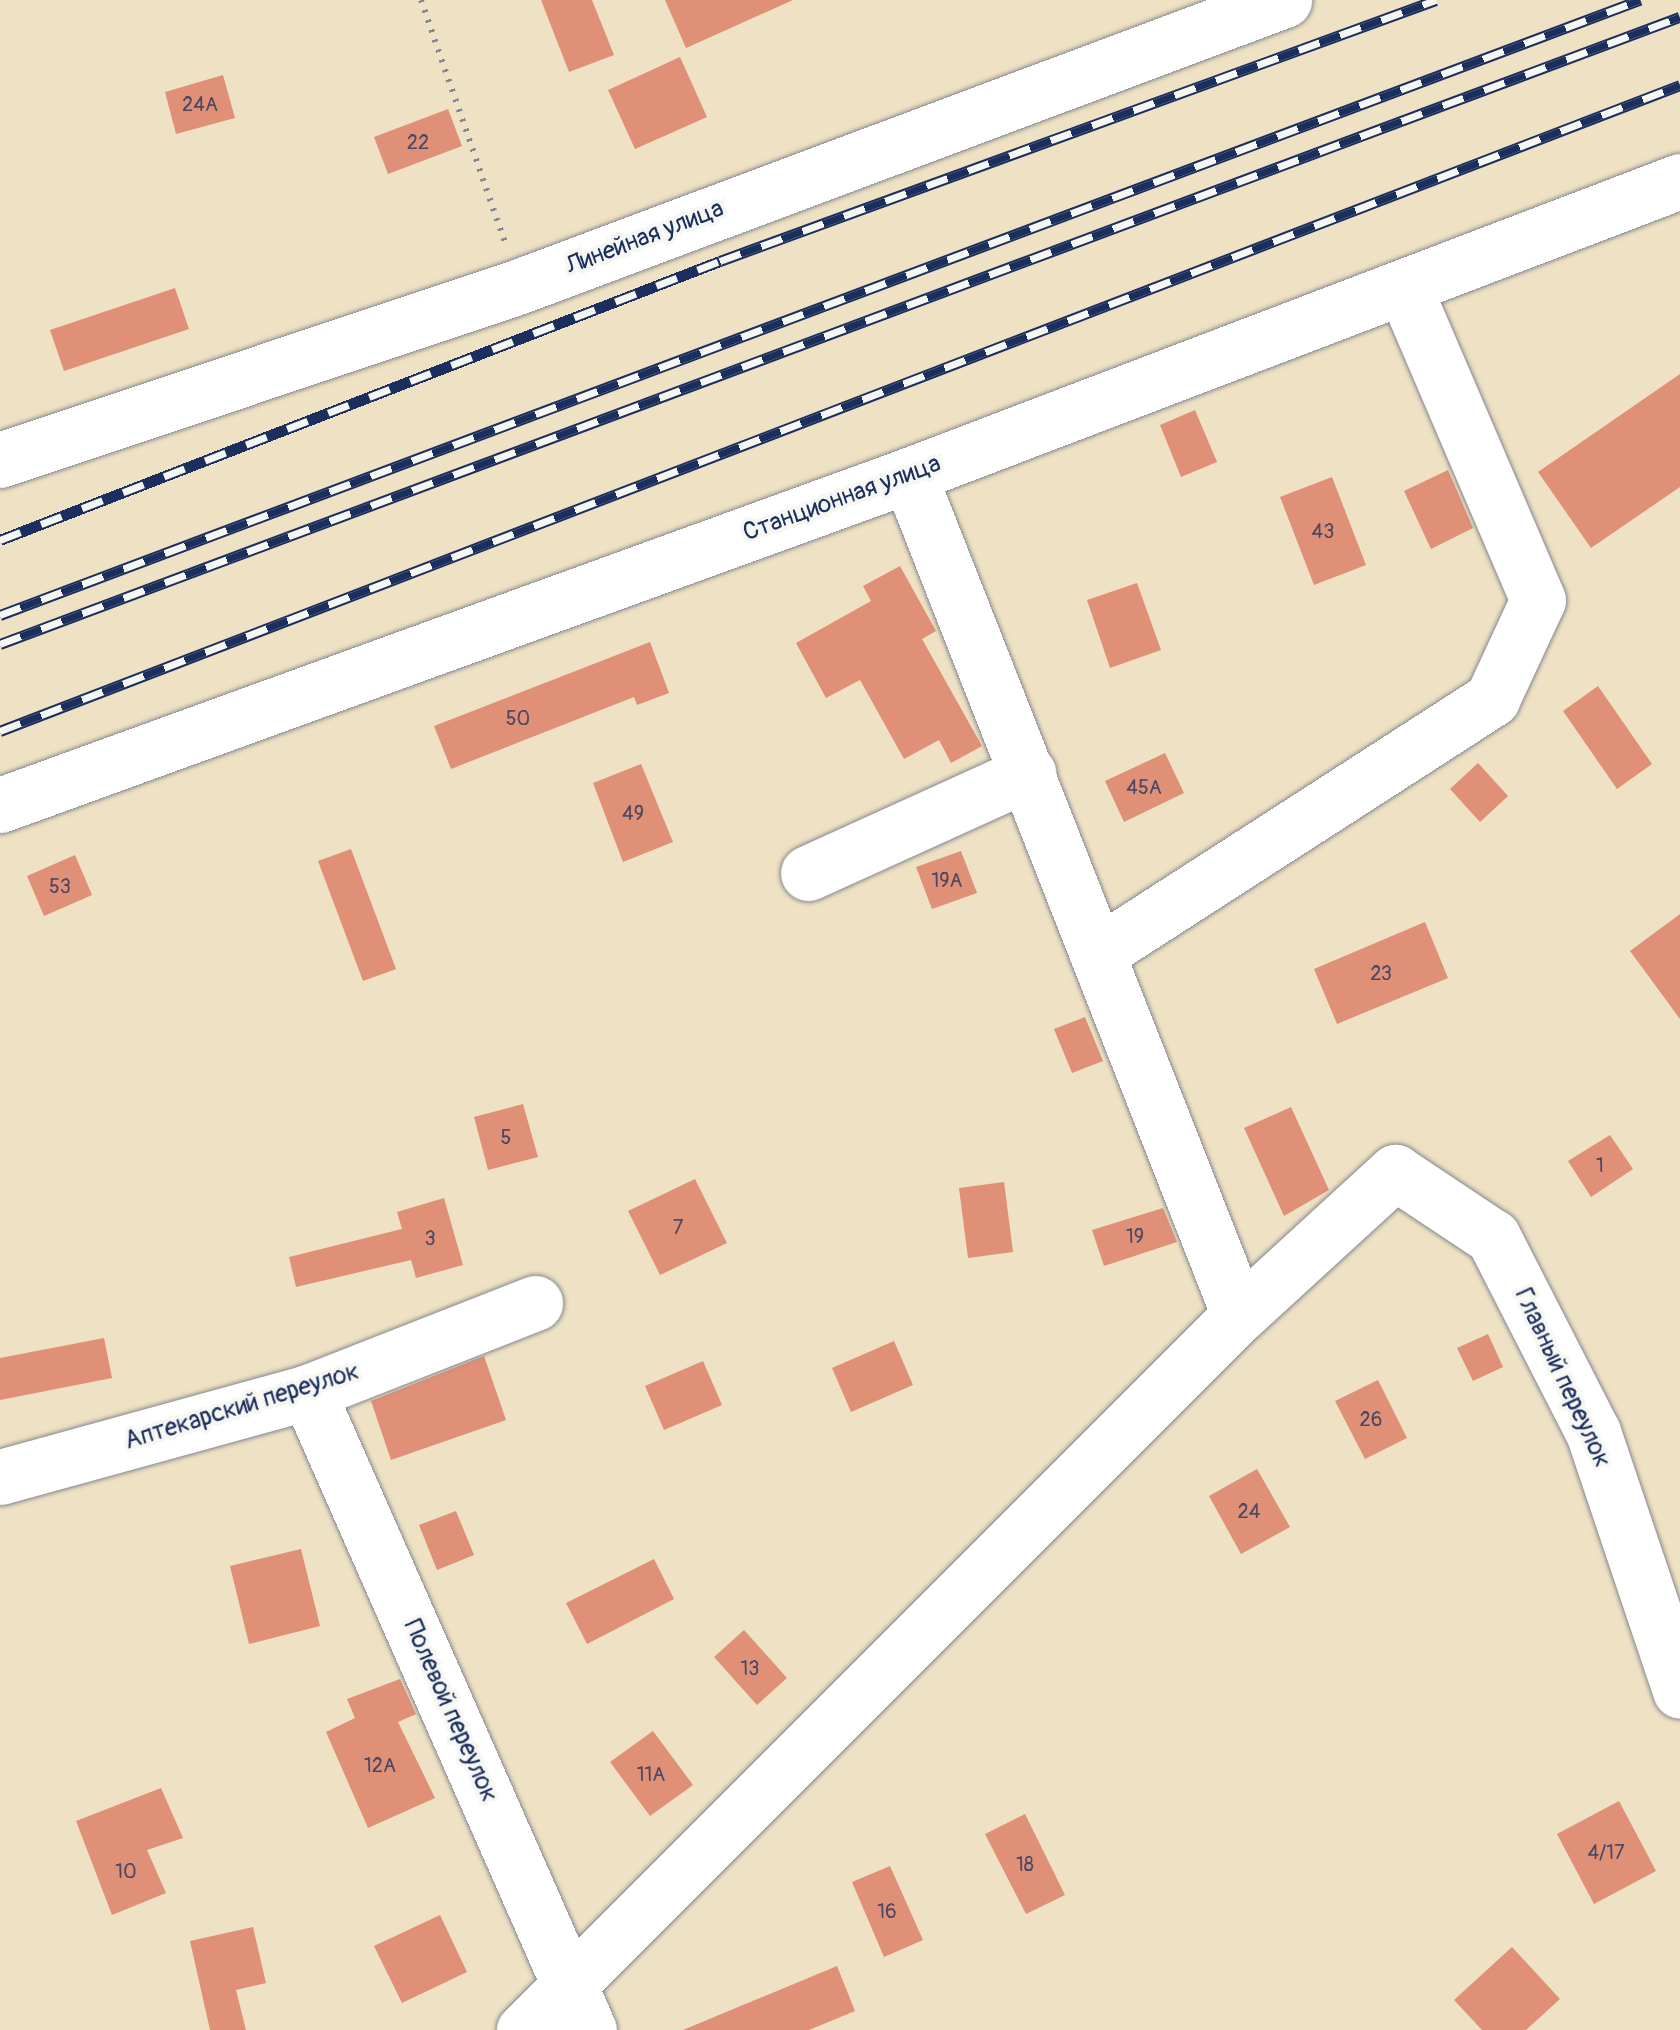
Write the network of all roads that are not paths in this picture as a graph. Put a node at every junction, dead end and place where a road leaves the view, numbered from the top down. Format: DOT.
graph roads {
  1 [pos="1284,0"];
  2 [pos="1680,181"];
  3 [pos="1404,288"];
  4 [pos="0,460"];
  5 [pos="909,475"];
  6 [pos="1028,773"];
  7 [pos="0,806"];
  8 [pos="808,873"];
  9 [pos="1098,953"];
  10 [pos="535,1303"];
  11 [pos="1240,1315"];
  12 [pos="308,1392"];
  13 [pos="0,1477"];
  14 [pos="1680,1690"];
  15 [pos="579,2005"];
  16 [pos="524,2030"];
  1 -- 4 [label="street, Линейная улица"];
  2 -- 3 [label="street, Станционная улица"];
  3 -- 5 [label="street, Станционная улица"];
  3 -- 9 [label="street"];
  5 -- 6 [label="street"];
  5 -- 7 [label="street, Станционная улица"];
  6 -- 8 [label="street"];
  6 -- 9 [label="street"];
  9 -- 11 [label="street"];
  10 -- 12 [label="street, Аптекарский переулок"];
  11 -- 14 [label="street, Главный переулок"];
  11 -- 15 [label="street"];
  12 -- 13 [label="street, Аптекарский переулок"];
  12 -- 15 [label="street, Полевой переулок"];
  15 -- 16 [label="street"];
}
